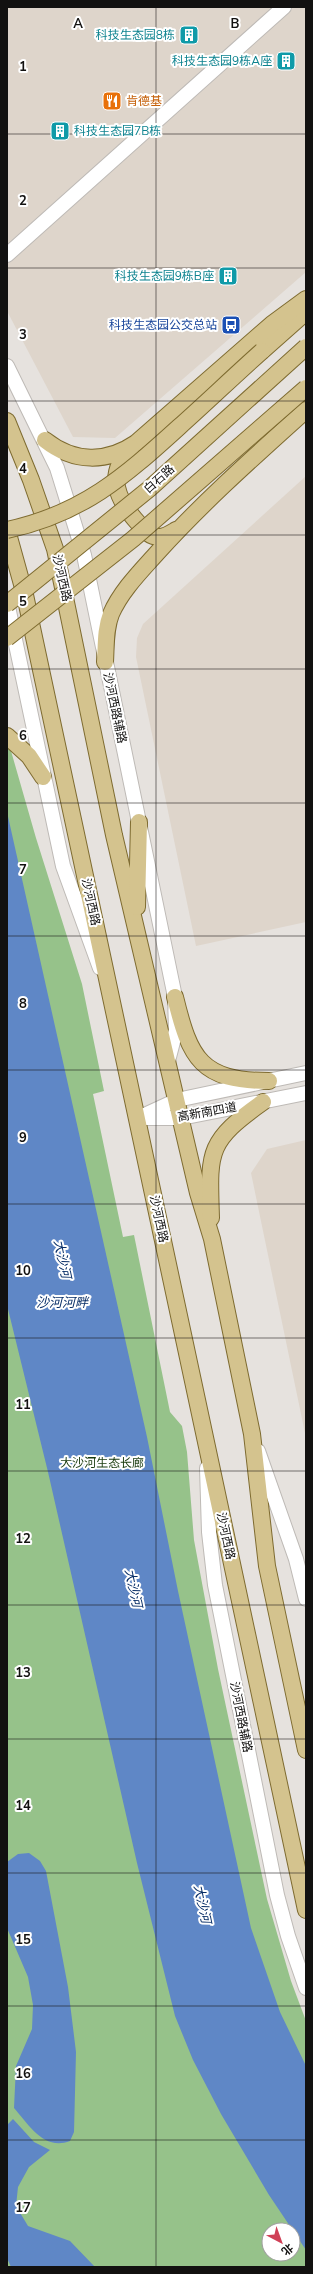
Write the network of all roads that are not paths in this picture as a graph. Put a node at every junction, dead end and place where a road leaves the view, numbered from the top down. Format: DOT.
graph roads {
  1 [pos="284,7"];
  2 [pos="7,255"];
  3 [pos="306,299"];
  4 [pos="306,312"];
  5 [pos="306,347"];
  6 [pos="7,366"];
  7 [pos="306,388"];
  8 [pos="306,410"];
  9 [pos="7,421"];
  10 [pos="45,440"];
  11 [pos="136,443"];
  12 [pos="186,522"];
  13 [pos="7,530"];
  14 [pos="7,603"];
  15 [pos="7,638"];
  16 [pos="105,662"];
  17 [pos="7,736"];
  18 [pos="44,776"];
  19 [pos="139,822"];
  20 [pos="137,931"];
  21 [pos="175,997"];
  22 [pos="113,1001"];
  23 [pos="168,1061"];
  24 [pos="306,1073"];
  25 [pos="269,1081"];
  26 [pos="306,1093"];
  27 [pos="177,1100"];
  28 [pos="263,1102"];
  29 [pos="138,1118"];
  30 [pos="181,1118"];
  31 [pos="212,1239"];
  32 [pos="252,1434"];
  33 [pos="205,1441"];
  34 [pos="306,1599"];
  35 [pos="306,1750"];
  36 [pos="306,1910"];
  37 [pos="306,1988"];
  1 -- 2 [label="main road"];
  3 -- 11 [label="main road"];
  4 -- 13 [label="main road, bridge"];
  5 -- 14 [label="main road, 白石路, bridge"];
  6 -- 10 [label="main road, 沙河西路辅路"];
  7 -- 15 [label="main road, bridge"];
  8 -- 12 [label="main road"];
  9 -- 20 [label="main road, 沙河西路"];
  10 -- 11 [label="main road"];
  10 -- 16 [label="main road, 沙河西路辅路"];
  11 -- 12 [label="main road"];
  12 -- 16 [label="main road"];
  13 -- 22 [label="main road, 沙河西路"];
  14 -- 18 [label="main road"];
  16 -- 19 [label="main road, 沙河西路辅路"];
  17 -- 18 [label="main road"];
  18 -- 22 [label="main road"];
  19 -- 20 [label="main road"];
  19 -- 21 [label="main road, 沙河西路辅路"];
  20 -- 23 [label="main road, 沙河西路"];
  21 -- 23 [label="main road, 沙河西路辅路"];
  21 -- 25 [label="main road"];
  22 -- 29 [label="main road, 沙河西路"];
  23 -- 27 [label="main road, 沙河西路"];
  24 -- 25 [label="main road, 高新南四道"];
  25 -- 27 [label="main road, 高新南四道"];
  26 -- 28 [label="main road, 高新南四道"];
  27 -- 29 [label="main road, 高新南四道"];
  27 -- 30 [label="main road, 沙河西路"];
  28 -- 30 [label="main road, 高新南四道"];
  28 -- 31 [label="main road"];
  29 -- 30 [label="main road, 高新南四道"];
  29 -- 33 [label="main road, 沙河西路"];
  30 -- 31 [label="main road, 沙河西路"];
  31 -- 32 [label="main road, 沙河西路"];
  32 -- 34 [label="main road"];
  32 -- 35 [label="main road, 沙河西路"];
  33 -- 36 [label="main road, 沙河西路"];
  33 -- 37 [label="main road, 沙河西路辅路"];
}
